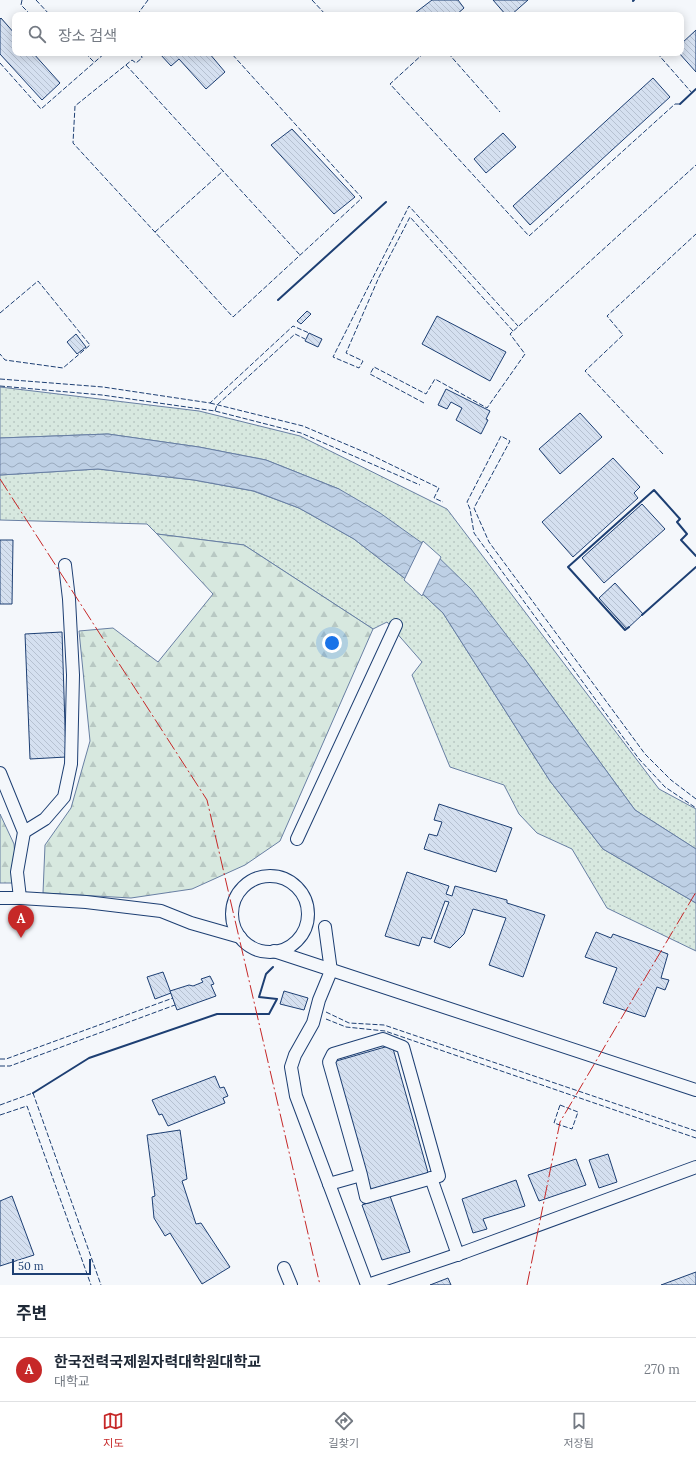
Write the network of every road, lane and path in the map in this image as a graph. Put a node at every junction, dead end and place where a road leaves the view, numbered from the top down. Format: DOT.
graph roads {
  1 [pos="65,565"];
  2 [pos="396,625"];
  3 [pos="0,773"];
  4 [pos="24,832"];
  5 [pos="297,839"];
  6 [pos="0,898"];
  7 [pos="20,898"];
  8 [pos="325,926"];
  9 [pos="240,937"];
  10 [pos="274,951"];
  11 [pos="331,971"];
  12 [pos="696,1090"];
  13 [pos="696,1167"];
  14 [pos="361,1175"];
  15 [pos="431,1178"];
  16 [pos="329,1184"];
  17 [pos="458,1255"];
  18 [pos="284,1268"];
  19 [pos="371,1284"];
  20 [pos="291,1285"];
  1 -- 4 [label="street"];
  2 -- 5 [label="street"];
  3 -- 4 [label="street"];
  4 -- 7 [label="street"];
  6 -- 7 [label="street"];
  7 -- 9 [label="street"];
  8 -- 11 [label="street"];
  9 -- 10 [label="street"];
  9 -- 10 [label="street"];
  10 -- 11 [label="street"];
  11 -- 12 [label="street"];
  11 -- 16 [label="street"];
  13 -- 17 [label="street"];
  14 -- 15 [label="street"];
  14 -- 15 [label="street"];
  14 -- 16 [label="street"];
  15 -- 17 [label="street"];
  16 -- 19 [label="street"];
  17 -- 19 [label="street"];
  18 -- 20 [label="street"];
}
